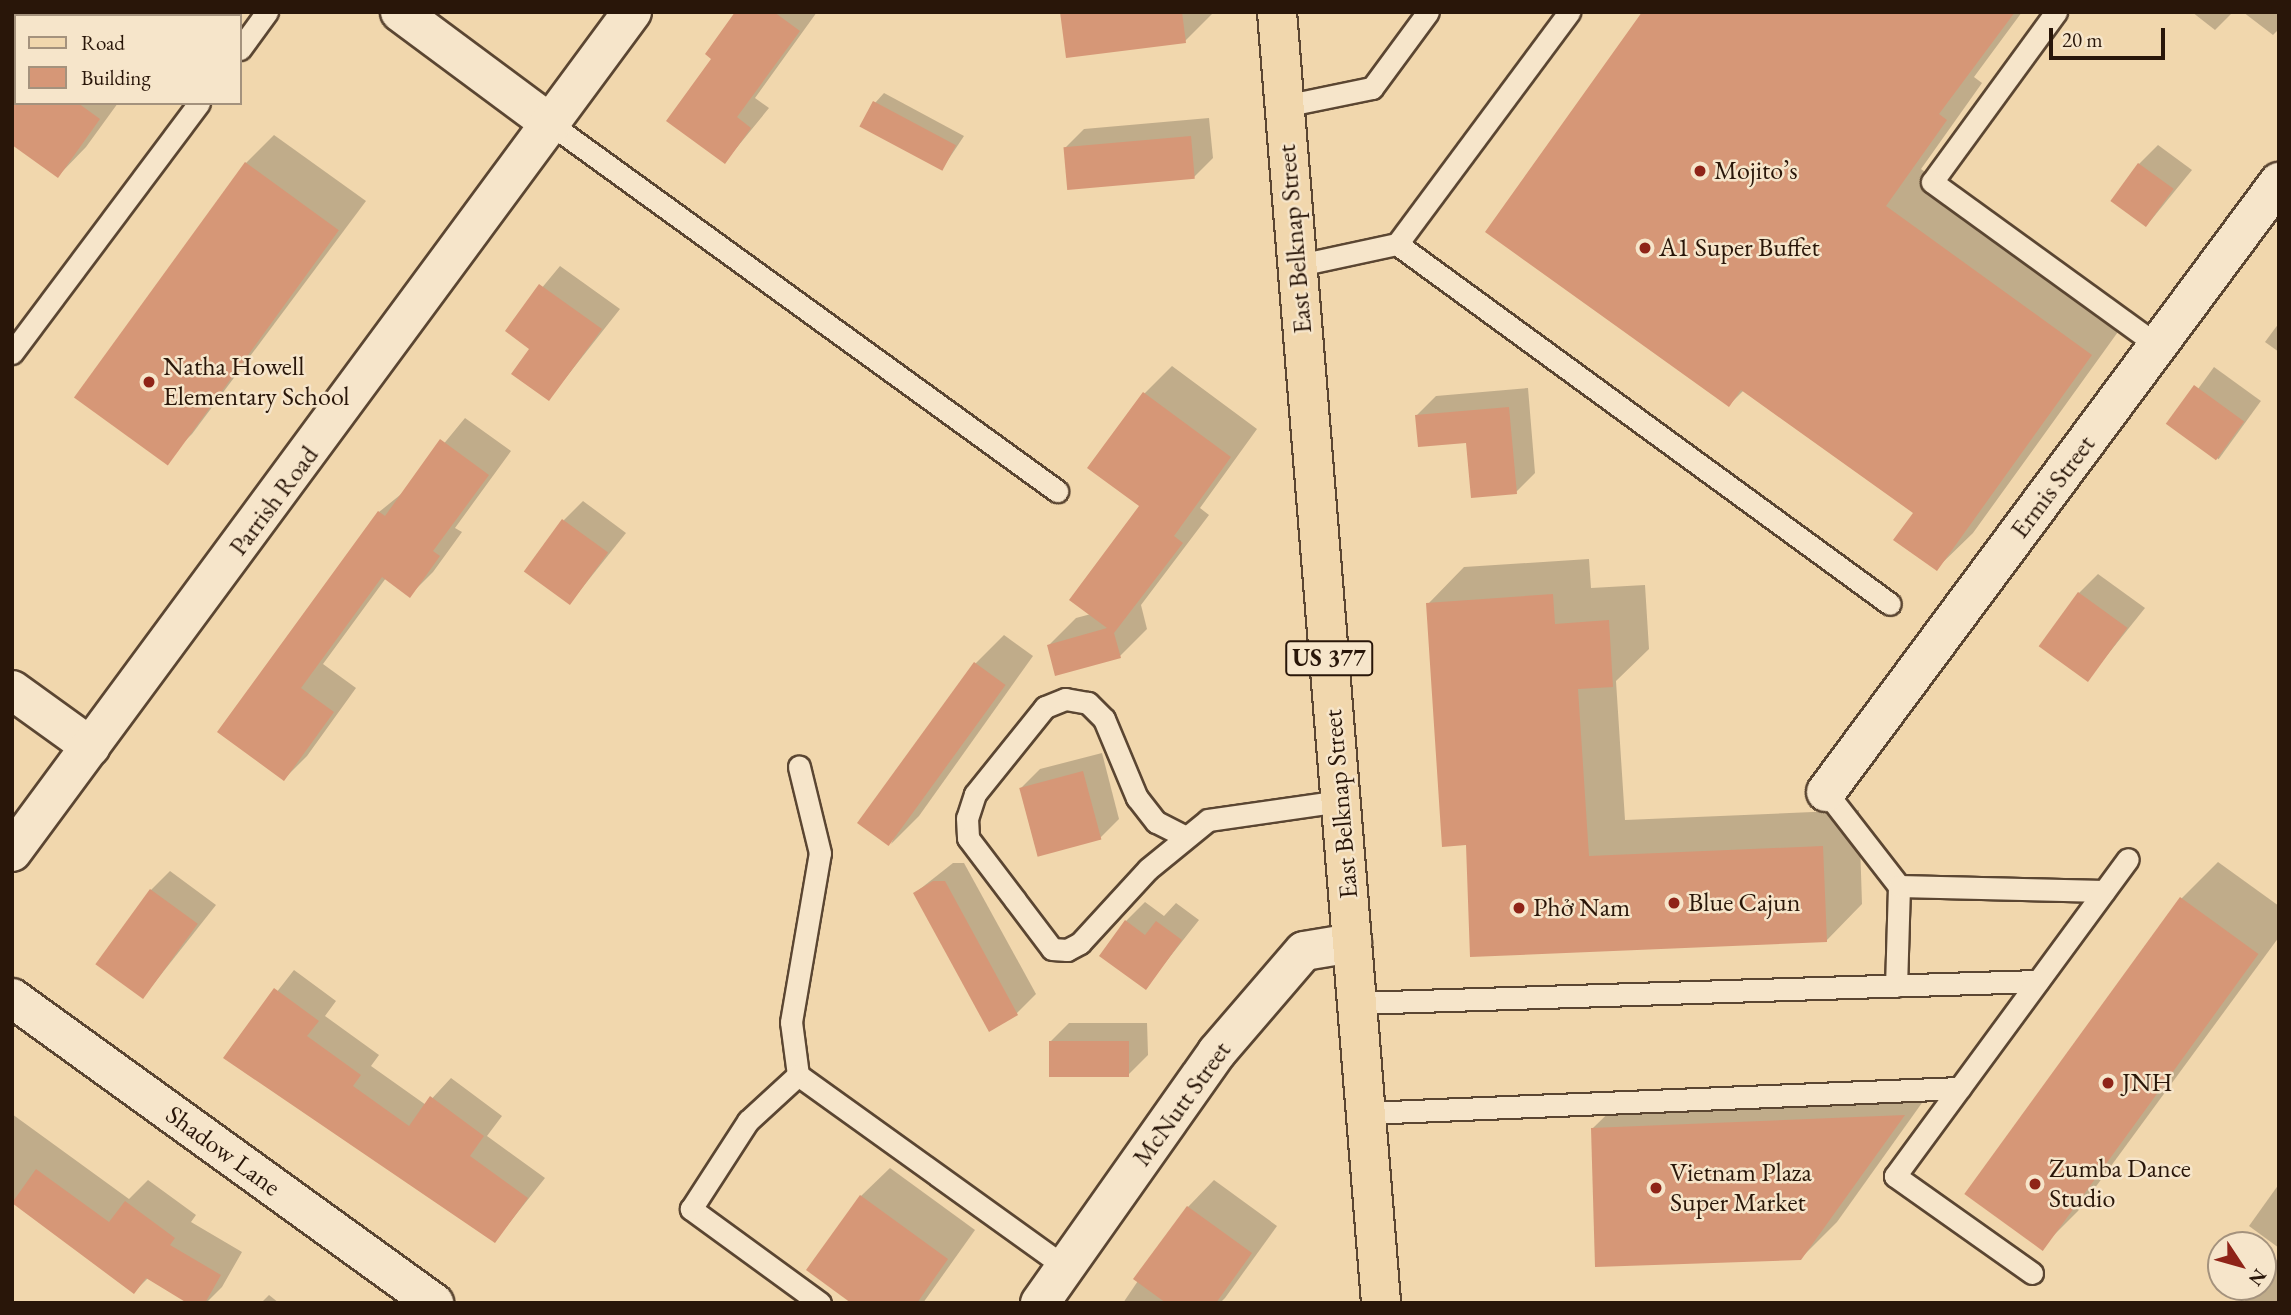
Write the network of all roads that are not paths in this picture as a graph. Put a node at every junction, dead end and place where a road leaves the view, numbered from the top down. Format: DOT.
graph roads {
  1 [pos="267,12"];
  2 [pos="400,12"];
  3 [pos="632,12"];
  4 [pos="1277,12"];
  5 [pos="1428,12"];
  6 [pos="1569,12"];
  7 [pos="2056,12"];
  8 [pos="242,46"];
  9 [pos="198,105"];
  10 [pos="1284,106"];
  11 [pos="552,125"];
  12 [pos="2279,182"];
  13 [pos="1397,244"];
  14 [pos="1298,265"];
  15 [pos="2157,345"];
  16 [pos="12,353"];
  17 [pos="1057,491"];
  18 [pos="1890,604"];
  19 [pos="12,690"];
  20 [pos="90,747"];
  21 [pos="799,767"];
  22 [pos="1826,792"];
  23 [pos="1340,801"];
  24 [pos="1186,837"];
  25 [pos="12,852"];
  26 [pos="2128,859"];
  27 [pos="1899,886"];
  28 [pos="2104,891"];
  29 [pos="1352,943"];
  30 [pos="2038,981"];
  31 [pos="1896,986"];
  32 [pos="12,998"];
  33 [pos="1356,1003"];
  34 [pos="798,1075"];
  35 [pos="1959,1088"];
  36 [pos="1366,1113"];
  37 [pos="1065,1267"];
  38 [pos="2032,1273"];
  39 [pos="434,1303"];
  40 [pos="820,1303"];
  41 [pos="1040,1303"];
  42 [pos="1381,1303"];
  1 -- 8 [label="lane"];
  2 -- 11 [label="street"];
  3 -- 11 [label="street, Parrish Road"];
  4 -- 10 [label="main road, East Belknap Street / US 377"];
  5 -- 10 [label="lane"];
  6 -- 13 [label="lane"];
  7 -- 15 [label="lane"];
  9 -- 16 [label="lane"];
  10 -- 14 [label="main road, East Belknap Street / US 377"];
  11 -- 17 [label="lane"];
  11 -- 20 [label="street, Parrish Road"];
  12 -- 15 [label="street, Ermis Street"];
  13 -- 14 [label="lane"];
  13 -- 18 [label="lane"];
  14 -- 23 [label="main road, East Belknap Street / US 377"];
  15 -- 22 [label="street, Ermis Street"];
  19 -- 20 [label="street"];
  20 -- 25 [label="street, Parrish Road"];
  21 -- 34 [label="lane"];
  22 -- 27 [label="lane"];
  23 -- 24 [label="lane"];
  23 -- 29 [label="main road, East Belknap Street / US 377"];
  24 -- 24 [label="lane"];
  26 -- 28 [label="lane"];
  27 -- 28 [label="lane"];
  27 -- 31 [label="lane"];
  28 -- 30 [label="lane"];
  29 -- 33 [label="main road, East Belknap Street / US 377"];
  29 -- 37 [label="street, McNutt Street"];
  30 -- 31 [label="lane"];
  30 -- 35 [label="lane"];
  31 -- 33 [label="lane"];
  32 -- 39 [label="street, Shadow Lane"];
  33 -- 36 [label="main road, East Belknap Street / US 377"];
  34 -- 37 [label="lane"];
  34 -- 40 [label="lane"];
  35 -- 36 [label="lane"];
  35 -- 38 [label="lane"];
  36 -- 42 [label="main road, East Belknap Street / US 377"];
  37 -- 41 [label="street, McNutt Street"];
}
